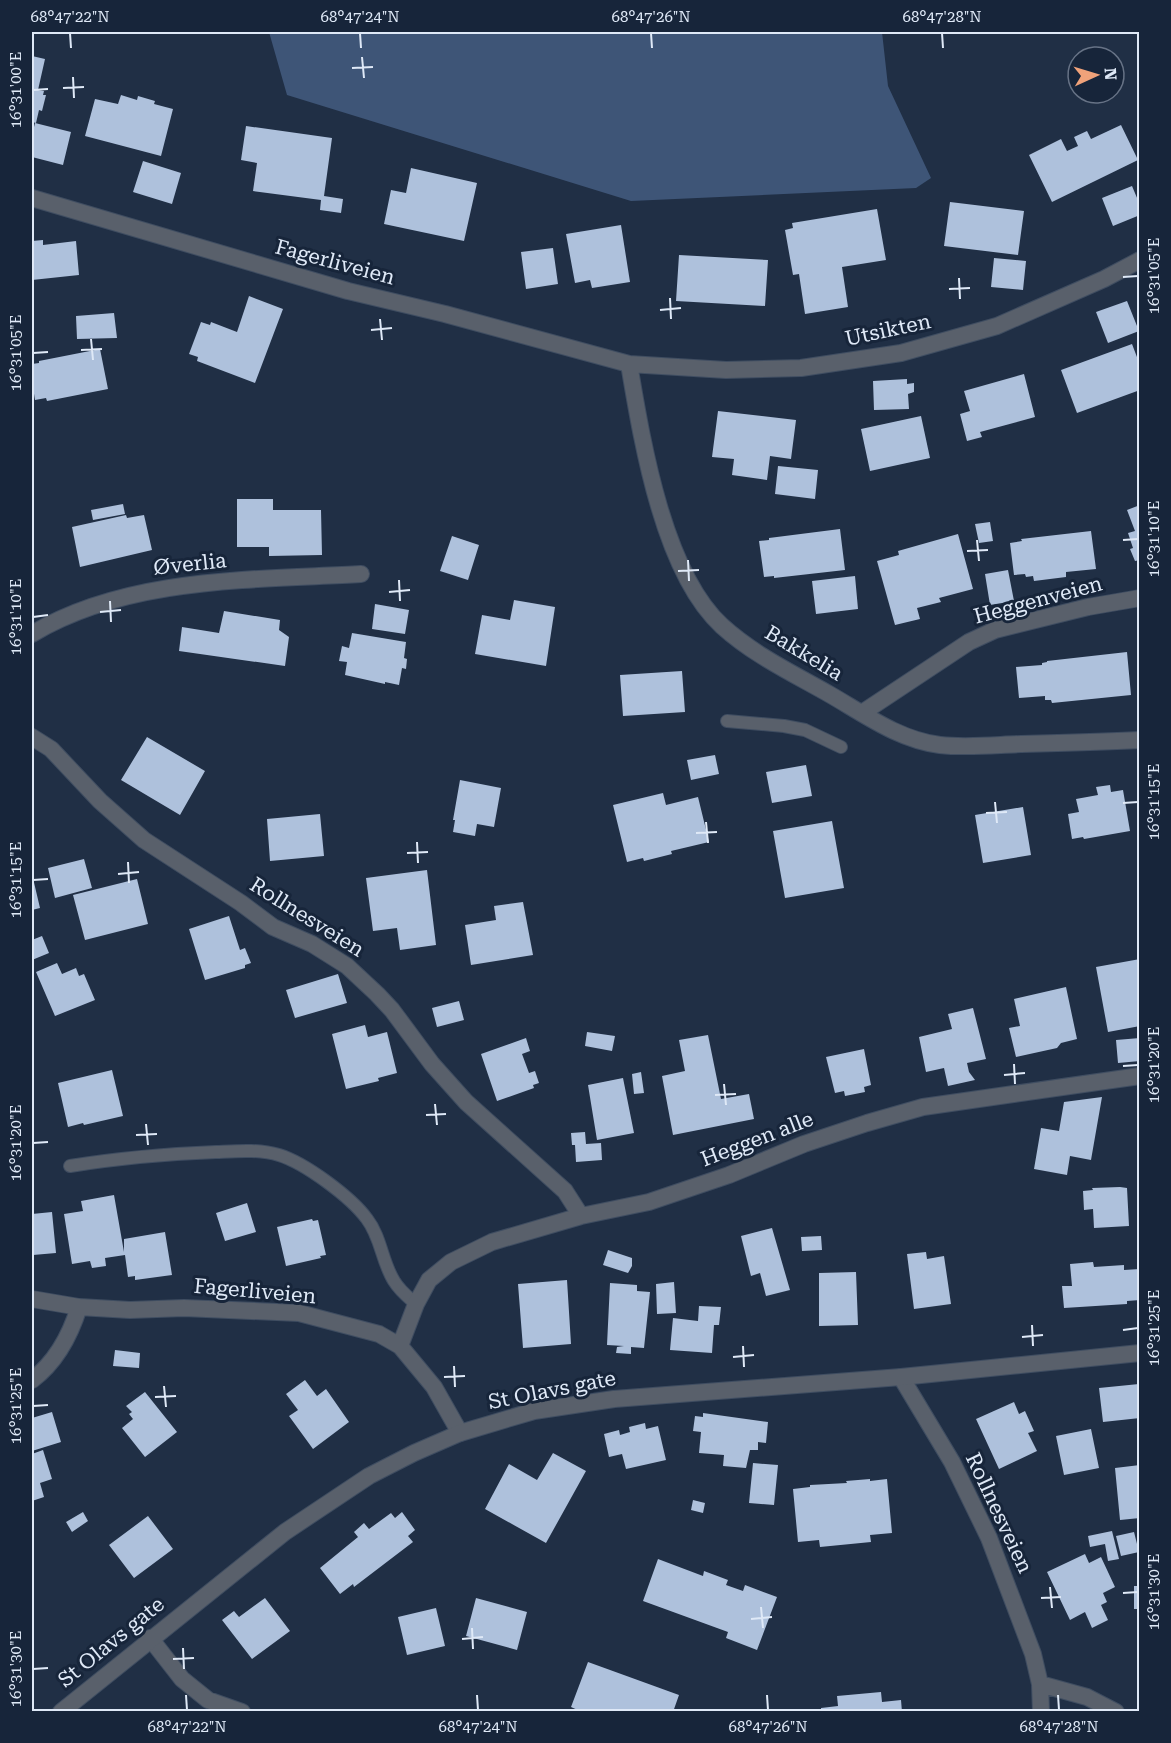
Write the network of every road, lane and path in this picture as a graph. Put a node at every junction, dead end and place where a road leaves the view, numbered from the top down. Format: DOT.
graph roads {
  1 [pos="32,198"];
  2 [pos="1140,260"];
  3 [pos="629,364"];
  4 [pos="361,574"];
  5 [pos="1140,598"];
  6 [pos="32,634"];
  7 [pos="862,713"];
  8 [pos="727,721"];
  9 [pos="32,737"];
  10 [pos="1140,740"];
  11 [pos="841,747"];
  12 [pos="1140,1076"];
  13 [pos="70,1166"];
  14 [pos="581,1216"];
  15 [pos="32,1299"];
  16 [pos="416,1304"];
  17 [pos="79,1307"];
  18 [pos="400,1346"];
  19 [pos="1140,1353"];
  20 [pos="901,1377"];
  21 [pos="32,1380"];
  22 [pos="460,1433"];
  23 [pos="150,1638"];
  24 [pos="1040,1684"];
  25 [pos="209,1706"];
  26 [pos="61,1712"];
  27 [pos="242,1712"];
  28 [pos="1041,1712"];
  29 [pos="1116,1712"];
  1 -- 3 [label="street, Fagerliveien"];
  2 -- 3 [label="street, Utsikten"];
  3 -- 7 [label="street, Bakkelia"];
  4 -- 6 [label="street, Øverlia"];
  5 -- 7 [label="street, Heggenveien"];
  7 -- 10 [label="street, Bakkelia"];
  8 -- 11 [label="lane"];
  9 -- 14 [label="street, Rollnesveien"];
  12 -- 14 [label="street, Heggen alle"];
  13 -- 16 [label="lane"];
  14 -- 16 [label="street, Heggen alle"];
  15 -- 17 [label="street, Fagerliveien"];
  16 -- 18 [label="street, Heggen alle"];
  17 -- 18 [label="street, Fagerliveien"];
  17 -- 21 [label="street"];
  18 -- 22 [label="street, Fagerliveien"];
  19 -- 20 [label="street, St Olavs gate"];
  20 -- 22 [label="street, St Olavs gate"];
  20 -- 24 [label="street, Rollnesveien"];
  22 -- 23 [label="street, St Olavs gate"];
  23 -- 25 [label="street"];
  23 -- 26 [label="street, St Olavs gate"];
  24 -- 28 [label="street, Rollnesveien"];
  24 -- 29 [label="street"];
  25 -- 27 [label="street"];
}
